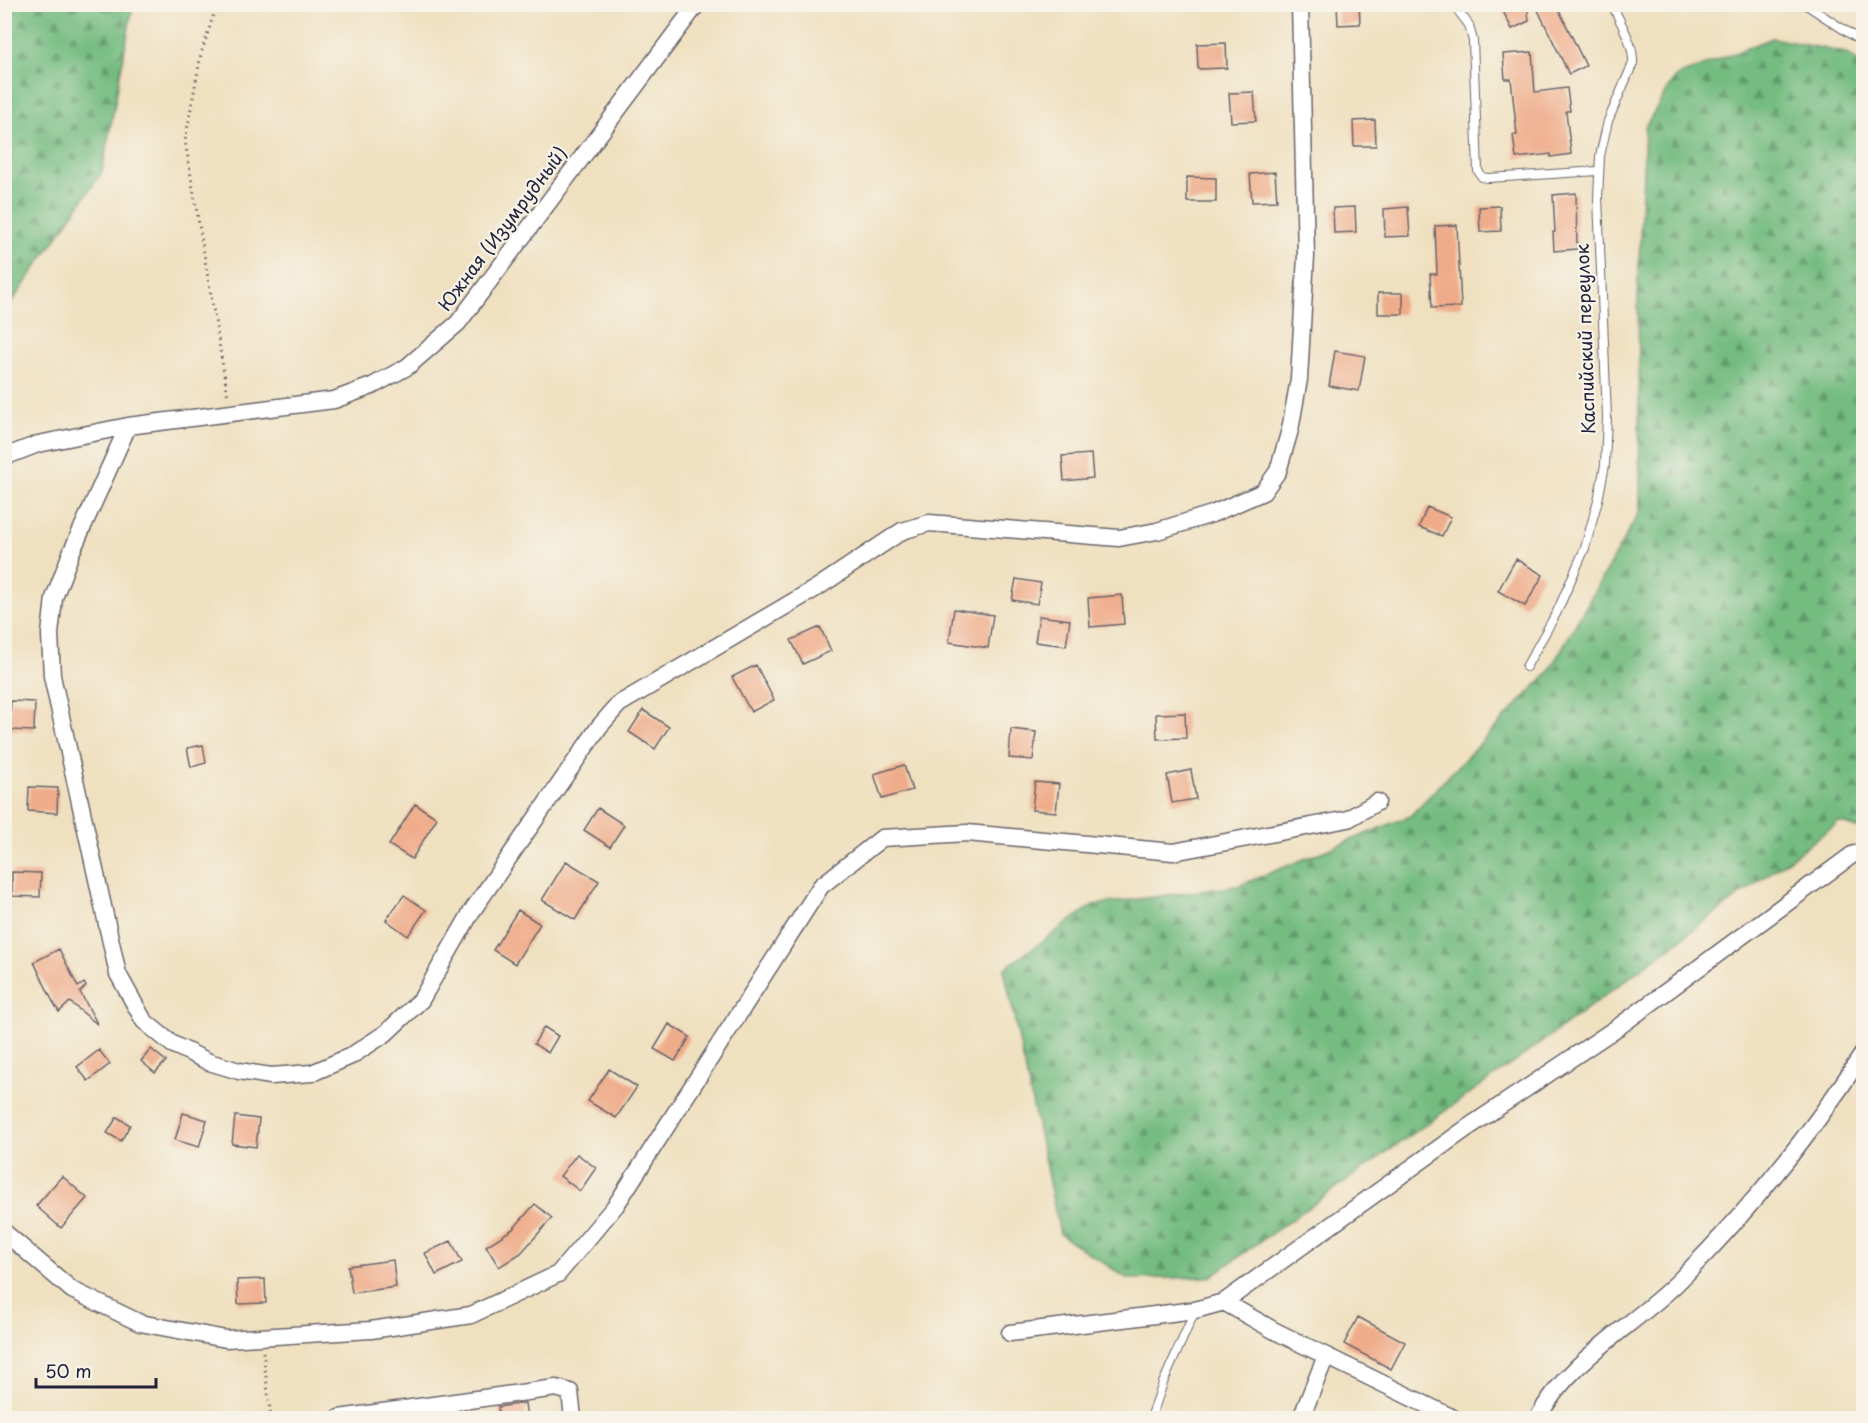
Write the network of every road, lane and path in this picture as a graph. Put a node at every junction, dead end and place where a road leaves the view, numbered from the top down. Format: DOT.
graph roads {
  1 [pos="216,4"];
  2 [pos="697,4"];
  3 [pos="1300,4"];
  4 [pos="1453,4"];
  5 [pos="1612,4"];
  6 [pos="1805,4"];
  7 [pos="1863,43"];
  8 [pos="1598,171"];
  9 [pos="231,414"];
  10 [pos="128,426"];
  11 [pos="4,457"];
  12 [pos="1526,667"];
  13 [pos="1377,802"];
  14 [pos="1863,853"];
  15 [pos="1863,1052"];
  16 [pos="4,1232"];
  17 [pos="1224,1302"];
  18 [pos="1195,1310"];
  19 [pos="1010,1333"];
  20 [pos="261,1336"];
  21 [pos="1326,1356"];
  22 [pos="450,1411"];
  23 [pos="386,1415"];
  24 [pos="271,1419"];
  25 [pos="339,1419"];
  26 [pos="573,1419"];
  27 [pos="1151,1419"];
  28 [pos="1301,1419"];
  29 [pos="1453,1419"];
  30 [pos="1538,1419"];
  1 -- 9 [label="path"];
  2 -- 9 [label="street, Южная (Изумрудный)"];
  3 -- 10 [label="street"];
  4 -- 8 [label="lane"];
  5 -- 8 [label="lane, Каспийский переулок"];
  6 -- 7 [label="lane"];
  8 -- 12 [label="lane, Каспийский переулок"];
  9 -- 10 [label="street, Южная (Изумрудный)"];
  10 -- 11 [label="street, Южная (Изумрудный)"];
  13 -- 20 [label="street"];
  14 -- 17 [label="street"];
  15 -- 30 [label="street"];
  16 -- 20 [label="street"];
  17 -- 18 [label="street"];
  17 -- 21 [label="street"];
  18 -- 19 [label="street"];
  18 -- 27 [label="lane"];
  20 -- 24 [label="path"];
  21 -- 28 [label="street"];
  21 -- 29 [label="street"];
  22 -- 23 [label="street"];
  22 -- 26 [label="street"];
  23 -- 25 [label="street"];
}
